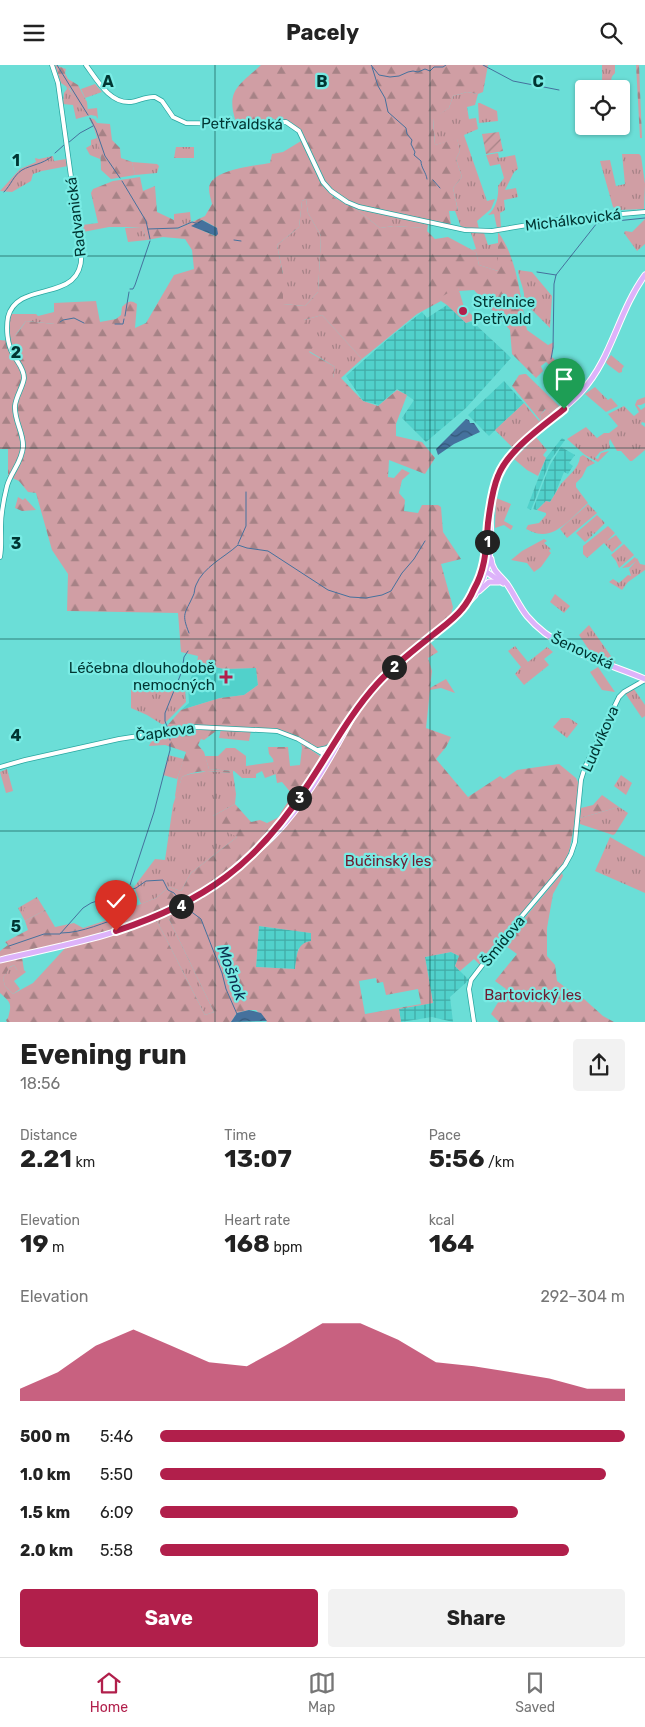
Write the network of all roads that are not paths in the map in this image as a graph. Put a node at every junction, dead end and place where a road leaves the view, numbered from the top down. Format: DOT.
graph roads {
  1 [pos="52,65"];
  2 [pos="86,65"];
  3 [pos="645,213"];
  4 [pos="500,229"];
  5 [pos="645,275"];
  6 [pos="490,516"];
  7 [pos="490,553"];
  8 [pos="0,557"];
  9 [pos="485,572"];
  10 [pos="500,579"];
  11 [pos="475,595"];
  12 [pos="462,609"];
  13 [pos="645,680"];
  14 [pos="358,707"];
  15 [pos="338,736"];
  16 [pos="317,750"];
  17 [pos="333,753"];
  18 [pos="326,756"];
  19 [pos="325,766"];
  20 [pos="0,767"];
  21 [pos="260,849"];
  22 [pos="562,869"];
  23 [pos="0,960"];
  24 [pos="474,1022"];
  1 -- 8 [label="street, Radvanická"];
  2 -- 4 [label="street, Petřvaldská"];
  3 -- 4 [label="street, Michálkovická"];
  5 -- 6 [label="main road"];
  6 -- 7 [label="main road"];
  6 -- 9 [label="main road"];
  7 -- 9 [label="main road"];
  7 -- 10 [label="main road, Šenovská"];
  9 -- 10 [label="main road"];
  9 -- 11 [label="main road"];
  9 -- 12 [label="main road"];
  10 -- 11 [label="main road"];
  10 -- 13 [label="main road, Šenovská"];
  11 -- 12 [label="main road"];
  12 -- 14 [label="main road"];
  13 -- 22 [label="street, Ludvíkova"];
  14 -- 15 [label="main road"];
  14 -- 17 [label="main road"];
  15 -- 16 [label="street"];
  15 -- 18 [label="main road"];
  16 -- 18 [label="street, Čapkova"];
  16 -- 20 [label="street, Čapkova"];
  17 -- 18 [label="street"];
  17 -- 19 [label="main road"];
  18 -- 19 [label="street"];
  18 -- 21 [label="main road"];
  19 -- 21 [label="main road"];
  21 -- 23 [label="main road"];
  22 -- 24 [label="street, Šmídova"];
}
